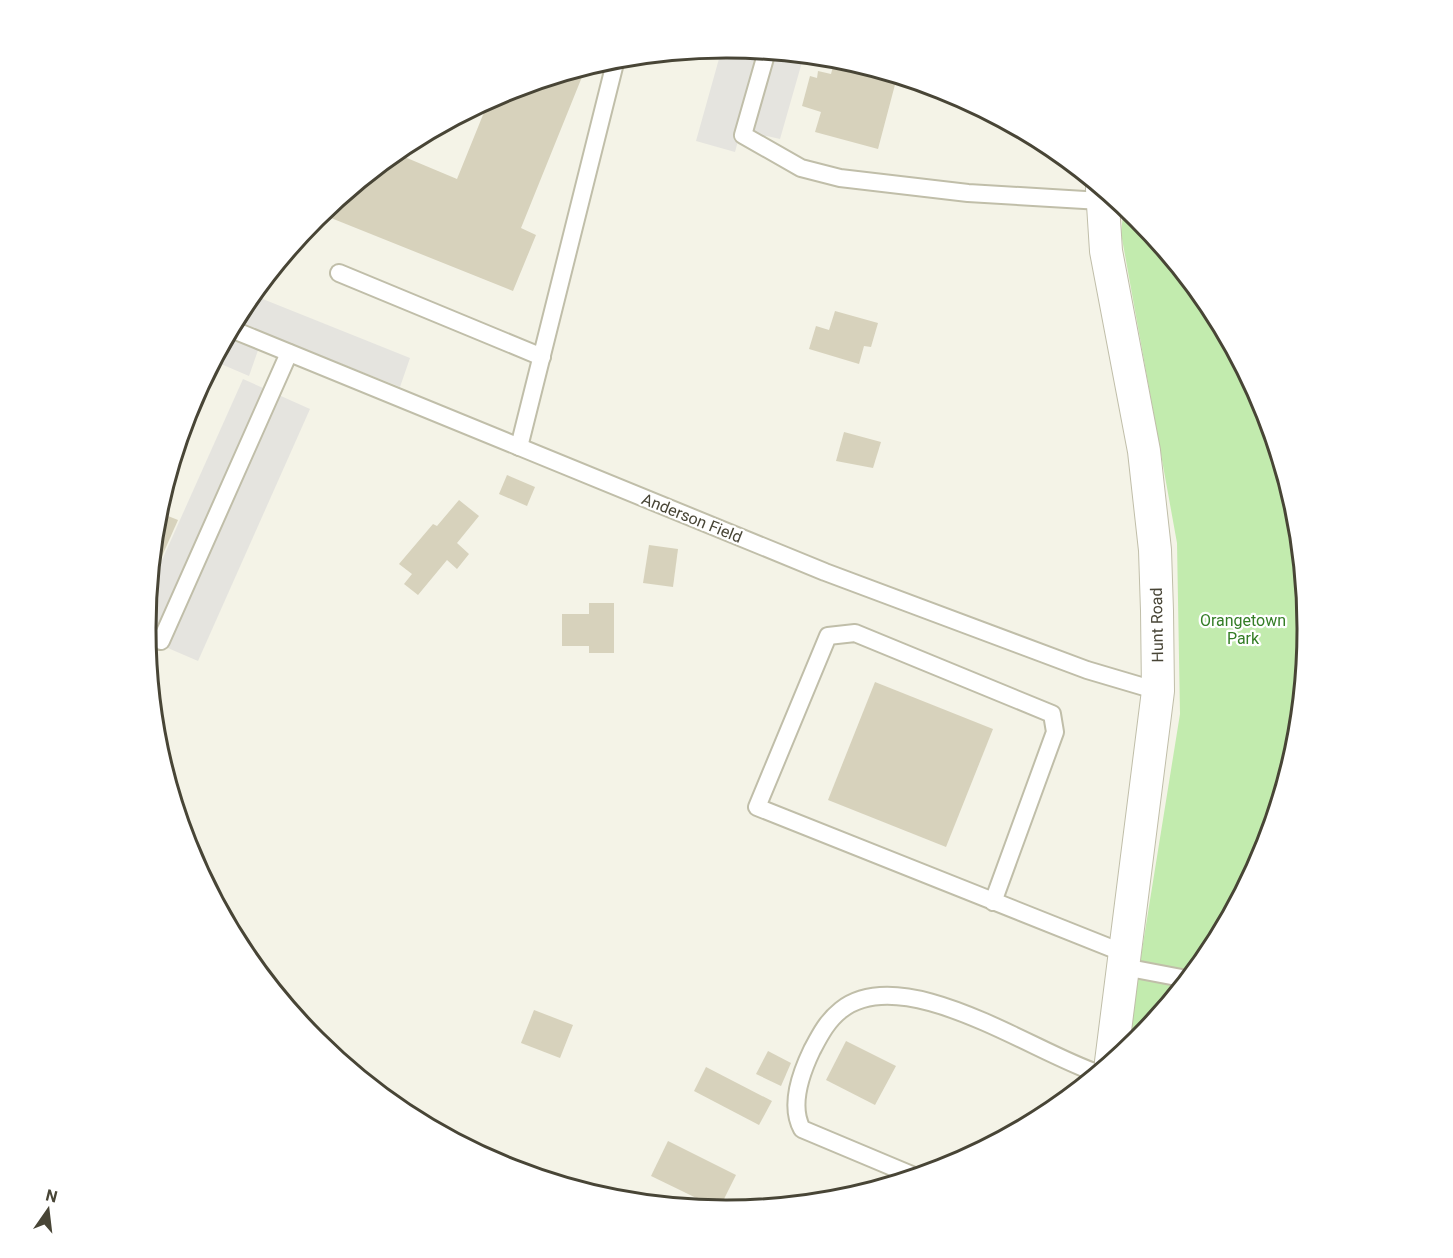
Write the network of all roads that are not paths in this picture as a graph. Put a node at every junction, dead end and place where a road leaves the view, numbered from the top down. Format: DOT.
graph roads {
  1 [pos="764,60"];
  2 [pos="613,69"];
  3 [pos="1097,195"];
  4 [pos="1102,199"];
  5 [pos="339,273"];
  6 [pos="239,332"];
  7 [pos="289,353"];
  8 [pos="542,357"];
  9 [pos="519,447"];
  10 [pos="161,641"];
  11 [pos="1158,690"];
  12 [pos="993,902"];
  13 [pos="1125,961"];
  14 [pos="1179,976"];
  15 [pos="1112,1049"];
  16 [pos="1103,1058"];
  17 [pos="903,1171"];
  1 -- 3 [label="lane"];
  2 -- 8 [label="lane"];
  4 -- 11 [label="street, Hunt Road"];
  5 -- 8 [label="lane"];
  6 -- 7 [label="lane, Anderson Field"];
  7 -- 9 [label="lane, Anderson Field"];
  7 -- 10 [label="lane"];
  8 -- 9 [label="lane"];
  9 -- 11 [label="lane, Anderson Field"];
  11 -- 13 [label="street, Hunt Road"];
  12 -- 12 [label="lane"];
  12 -- 13 [label="lane"];
  13 -- 14 [label="lane"];
  13 -- 15 [label="street, Hunt Road"];
  16 -- 17 [label="lane"];
}
